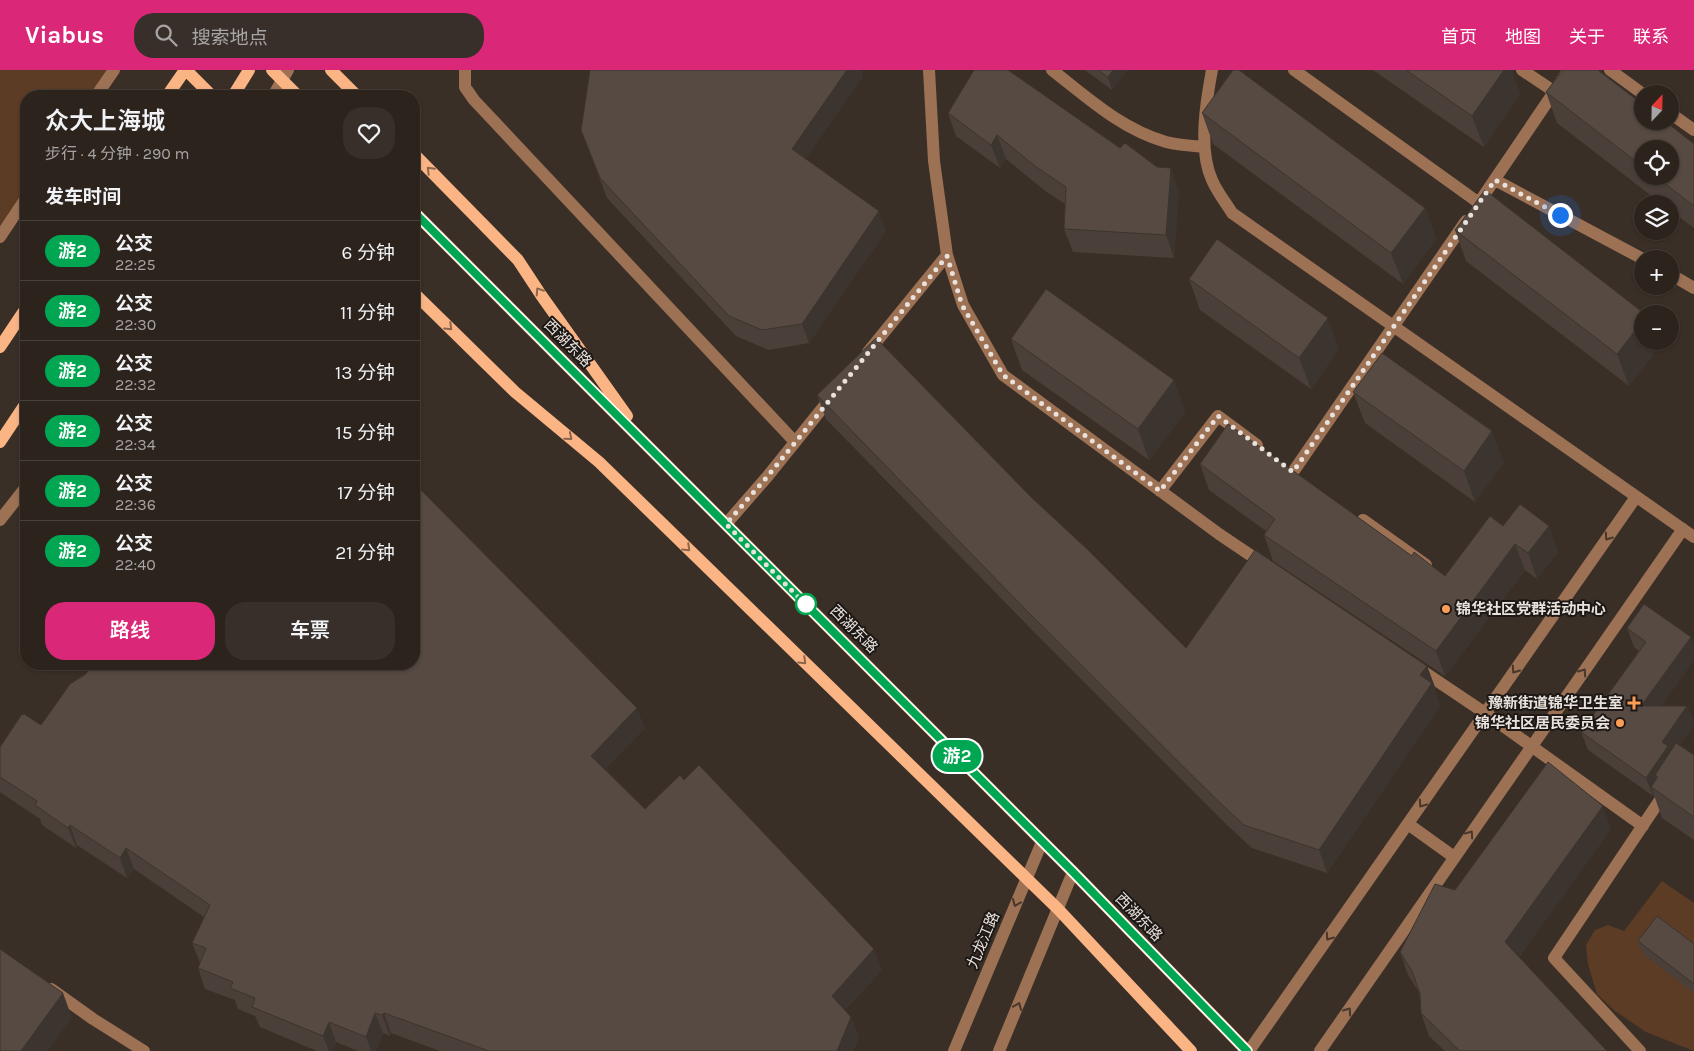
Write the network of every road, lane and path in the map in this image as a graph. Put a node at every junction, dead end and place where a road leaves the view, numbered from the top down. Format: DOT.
graph roads {
  1 [pos="114,70"];
  2 [pos="186,70"];
  3 [pos="249,70"];
  4 [pos="272,70"];
  5 [pos="331,70"];
  6 [pos="465,70"];
  7 [pos="929,70"];
  8 [pos="1052,70"];
  9 [pos="1212,70"];
  10 [pos="1294,70"];
  11 [pos="1522,70"];
  12 [pos="1570,70"];
  13 [pos="1610,70"];
  14 [pos="285,75"];
  15 [pos="1634,87"];
  16 [pos="100,90"];
  17 [pos="171,90"];
  18 [pos="206,90"];
  19 [pos="237,90"];
  20 [pos="276,90"];
  21 [pos="294,90"];
  22 [pos="351,90"];
  23 [pos="1554,92"];
  24 [pos="1679,119"];
  25 [pos="1694,130"];
  26 [pos="1204,147"];
  27 [pos="420,160"];
  28 [pos="1495,180"];
  29 [pos="1479,203"];
  30 [pos="20,207"];
  31 [pos="420,218"];
  32 [pos="0,237"];
  33 [pos="1634,254"];
  34 [pos="947,256"];
  35 [pos="1679,279"];
  36 [pos="1694,288"];
  37 [pos="420,299"];
  38 [pos="20,317"];
  39 [pos="1394,327"];
  40 [pos="0,347"];
  41 [pos="860,362"];
  42 [pos="842,384"];
  43 [pos="20,412"];
  44 [pos="0,442"];
  45 [pos="795,442"];
  46 [pos="647,445"];
  47 [pos="1263,450"];
  48 [pos="1293,472"];
  49 [pos="1160,491"];
  50 [pos="20,495"];
  51 [pos="1636,497"];
  52 [pos="1356,516"];
  53 [pos="0,520"];
  54 [pos="726,524"];
  55 [pos="1682,529"];
  56 [pos="1694,537"];
  57 [pos="1426,565"];
  58 [pos="1275,572"];
  59 [pos="1404,659"];
  60 [pos="1485,714"];
  61 [pos="1531,747"];
  62 [pos="1674,780"];
  63 [pos="1408,824"];
  64 [pos="1644,826"];
  65 [pos="1042,842"];
  66 [pos="1454,857"];
  67 [pos="1073,872"];
  68 [pos="1027,878"];
  69 [pos="1058,909"];
  70 [pos="39,980"];
  71 [pos="144,1051"];
  72 [pos="954,1051"];
  73 [pos="999,1051"];
  74 [pos="1191,1051"];
  75 [pos="1248,1051"];
  76 [pos="1320,1051"];
  77 [pos="1640,1051"];
  1 -- 16 [label="street"];
  2 -- 17 [label="main road"];
  2 -- 18 [label="main road"];
  3 -- 19 [label="main road"];
  4 -- 14 [label="main road"];
  5 -- 22 [label="main road"];
  6 -- 45 [label="street"];
  7 -- 34 [label="street"];
  8 -- 26 [label="street"];
  9 -- 26 [label="street"];
  10 -- 29 [label="street"];
  11 -- 23 [label="street"];
  12 -- 23 [label="street"];
  13 -- 15 [label="street"];
  14 -- 20 [label="street"];
  14 -- 21 [label="main road"];
  23 -- 28 [label="street"];
  24 -- 25 [label="street"];
  26 -- 39 [label="street"];
  46 -- 27 [label="main road, one-way"];
  28 -- 29 [label="street"];
  28 -- 33 [label="street"];
  29 -- 39 [label="street"];
  30 -- 32 [label="street"];
  31 -- 46 [label="main road, 西湖东路"];
  34 -- 41 [label="street"];
  34 -- 49 [label="street"];
  35 -- 36 [label="street"];
  37 -- 68 [label="main road, one-way"];
  38 -- 40 [label="main road"];
  39 -- 48 [label="street"];
  39 -- 51 [label="street"];
  42 -- 45 [label="street"];
  43 -- 44 [label="main road"];
  45 -- 54 [label="street"];
  46 -- 54 [label="main road, 西湖东路"];
  47 -- 49 [label="street"];
  49 -- 58 [label="street"];
  50 -- 53 [label="street"];
  51 -- 55 [label="street"];
  51 -- 60 [label="street, one-way"];
  52 -- 57 [label="street"];
  54 -- 65 [label="main road, 西湖东路"];
  55 -- 56 [label="street"];
  61 -- 55 [label="street, one-way"];
  59 -- 60 [label="street"];
  60 -- 61 [label="street"];
  60 -- 63 [label="street, one-way"];
  61 -- 64 [label="street"];
  66 -- 61 [label="street, one-way"];
  62 -- 64 [label="street"];
  63 -- 66 [label="street"];
  63 -- 75 [label="street, one-way"];
  64 -- 77 [label="street"];
  65 -- 67 [label="main road, 西湖东路"];
  65 -- 68 [label="street, 九龙江路"];
  76 -- 66 [label="street, one-way"];
  67 -- 69 [label="street"];
  67 -- 75 [label="main road, 西湖东路"];
  68 -- 69 [label="main road"];
  68 -- 72 [label="street, 九龙江路, one-way"];
  73 -- 69 [label="street, one-way"];
  69 -- 74 [label="main road"];
  70 -- 71 [label="street"];
}
